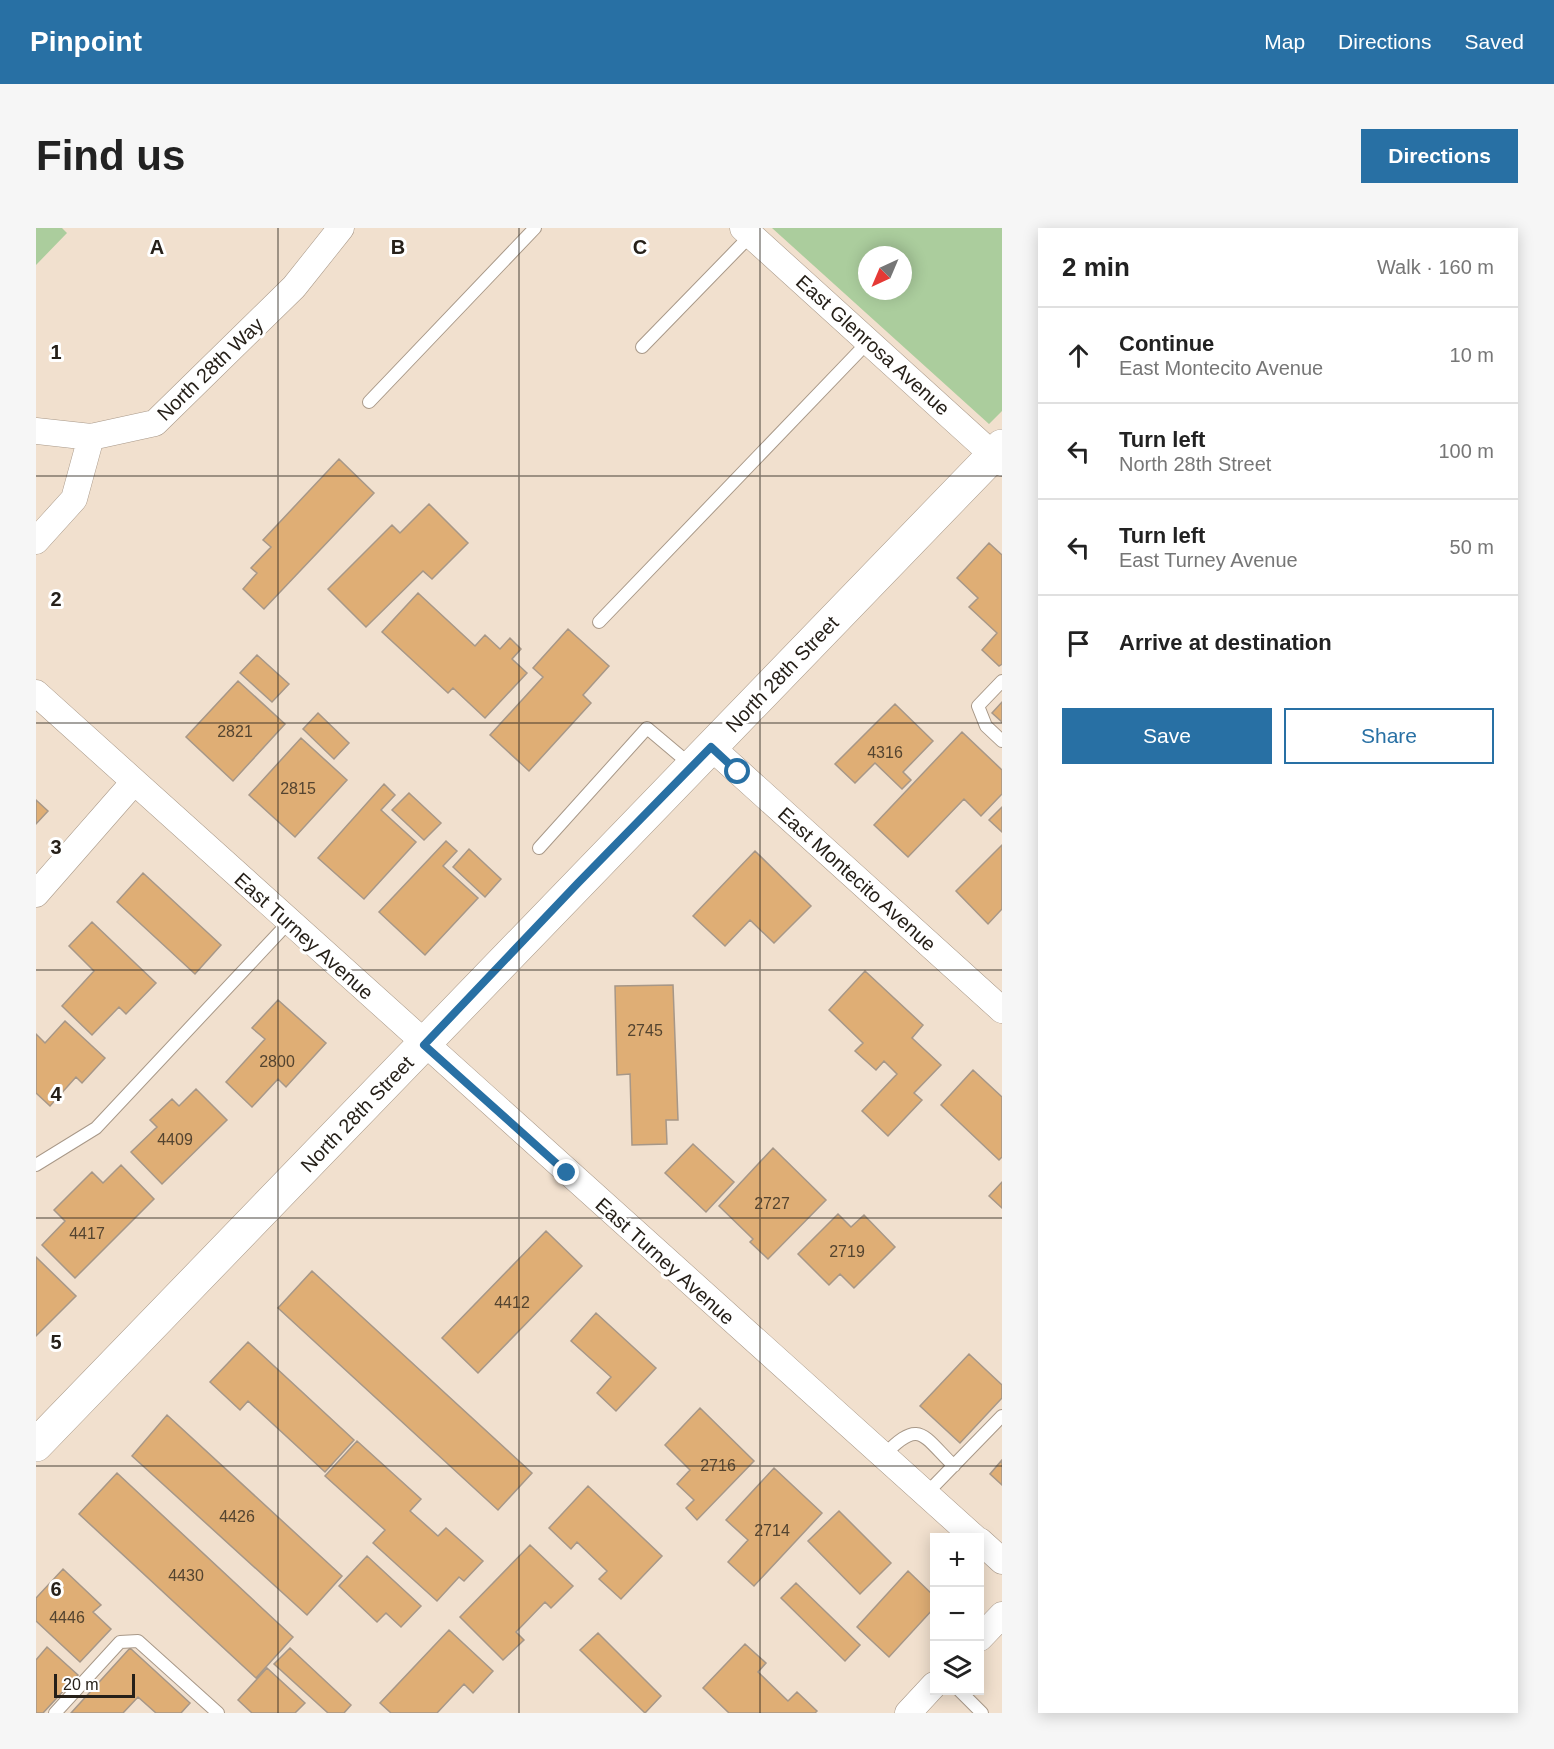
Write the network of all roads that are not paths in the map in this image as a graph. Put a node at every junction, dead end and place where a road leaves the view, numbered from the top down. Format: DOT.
graph roads {
  1 [pos="341,228"];
  2 [pos="535,228"];
  3 [pos="747,232"];
  4 [pos="868,342"];
  5 [pos="642,347"];
  6 [pos="369,402"];
  7 [pos="36,431"];
  8 [pos="91,437"];
  9 [pos="999,454"];
  10 [pos="36,541"];
  11 [pos="599,622"];
  12 [pos="1002,681"];
  13 [pos="36,693"];
  14 [pos="1002,741"];
  15 [pos="702,757"];
  16 [pos="134,782"];
  17 [pos="539,848"];
  18 [pos="36,894"];
  19 [pos="289,922"];
  20 [pos="1002,1010"];
  21 [pos="424,1045"];
  22 [pos="36,1165"];
  23 [pos="1002,1416"];
  24 [pos="36,1445"];
  25 [pos="884,1455"];
  26 [pos="954,1466"];
  27 [pos="926,1494"];
  28 [pos="969,1533"];
  29 [pos="984,1545"];
  30 [pos="1002,1561"];
  31 [pos="1002,1615"];
  32 [pos="984,1634"];
  33 [pos="930,1689"];
  34 [pos="964,1695"];
  35 [pos="55,1713"];
  36 [pos="218,1713"];
  37 [pos="908,1713"];
  38 [pos="982,1713"];
  1 -- 8 [label="street, North 28th Way"];
  2 -- 6 [label="lane"];
  3 -- 4 [label="street, East Glenrosa Avenue"];
  3 -- 5 [label="lane"];
  4 -- 9 [label="street, East Glenrosa Avenue"];
  4 -- 11 [label="lane"];
  7 -- 8 [label="street, North 28th Way"];
  8 -- 10 [label="street"];
  9 -- 15 [label="street, North 28th Street"];
  12 -- 14 [label="lane"];
  13 -- 16 [label="street, East Turney Avenue"];
  15 -- 17 [label="lane"];
  15 -- 20 [label="street, East Montecito Avenue"];
  15 -- 21 [label="street, North 28th Street"];
  16 -- 18 [label="street"];
  16 -- 19 [label="street, East Turney Avenue"];
  19 -- 21 [label="street, East Turney Avenue"];
  19 -- 22 [label="lane"];
  21 -- 24 [label="street, North 28th Street"];
  21 -- 25 [label="street, East Turney Avenue"];
  23 -- 26 [label="lane"];
  25 -- 26 [label="lane"];
  25 -- 27 [label="street, East Turney Avenue"];
  26 -- 27 [label="lane"];
  27 -- 28 [label="street, East Turney Avenue"];
  29 -- 30 [label="street"];
  31 -- 32 [label="street"];
  33 -- 37 [label="street"];
  34 -- 38 [label="lane"];
  35 -- 36 [label="lane"];
}
